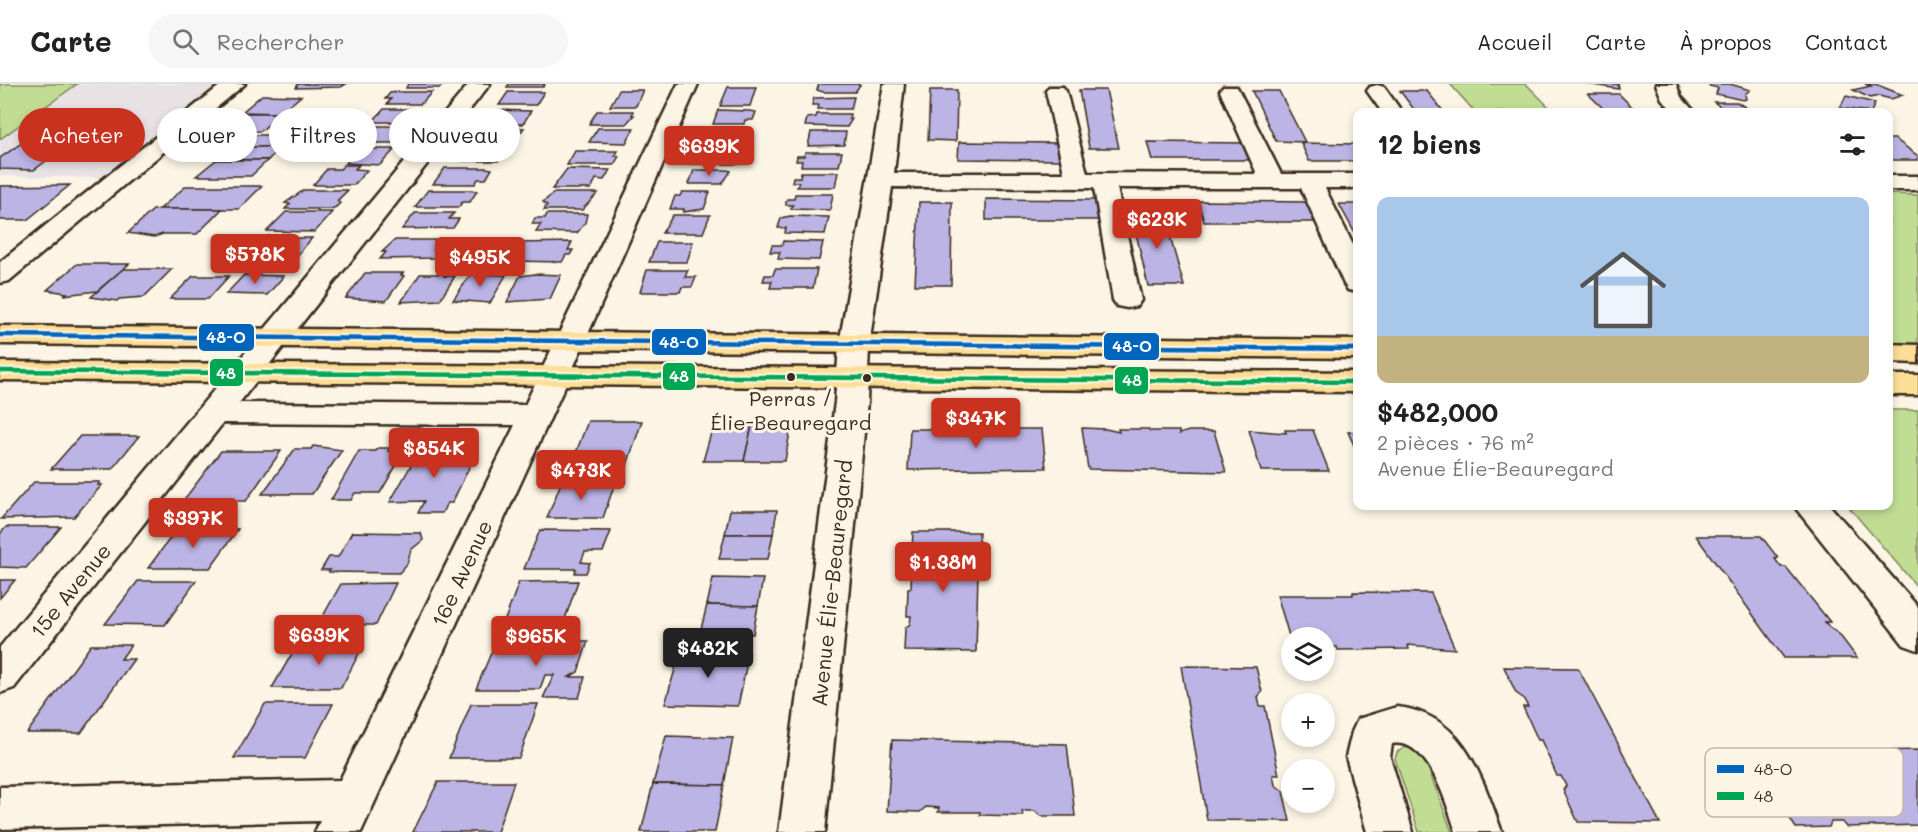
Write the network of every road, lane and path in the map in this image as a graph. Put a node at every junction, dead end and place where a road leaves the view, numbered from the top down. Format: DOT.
graph roads {
  1 [pos="235,84"];
  2 [pos="480,84"];
  3 [pos="688,84"];
  4 [pos="894,84"];
  5 [pos="1666,84"];
  6 [pos="1056,91"];
  7 [pos="1230,92"];
  8 [pos="1377,92"];
  9 [pos="1389,108"];
  10 [pos="1681,108"];
  11 [pos="881,180"];
  12 [pos="1077,180"];
  13 [pos="1104,180"];
  14 [pos="1272,180"];
  15 [pos="1309,180"];
  16 [pos="1353,181"];
  17 [pos="1893,183"];
  18 [pos="1918,183"];
  19 [pos="1353,273"];
  20 [pos="0,275"];
  21 [pos="1126,300"];
  22 [pos="0,335"];
  23 [pos="273,338"];
  24 [pos="570,340"];
  25 [pos="854,345"];
  26 [pos="1353,349"];
  27 [pos="1893,353"];
  28 [pos="1918,354"];
  29 [pos="0,371"];
  30 [pos="244,373"];
  31 [pos="554,378"];
  32 [pos="853,379"];
  33 [pos="1353,382"];
  34 [pos="1893,385"];
  35 [pos="1918,385"];
  36 [pos="213,413"];
  37 [pos="535,415"];
  38 [pos="1814,510"];
  39 [pos="1918,634"];
  40 [pos="0,676"];
  41 [pos="0,808"];
  42 [pos="346,816"];
  43 [pos="802,832"];
  44 [pos="1390,832"];
  45 [pos="1479,832"];
  1 -- 20 [label="street"];
  2 -- 23 [label="street, 15e Avenue"];
  3 -- 24 [label="street, 16e Avenue"];
  4 -- 11 [label="street, Avenue Élie-Beauregard"];
  5 -- 10 [label="street"];
  6 -- 12 [label="street"];
  7 -- 14 [label="street"];
  8 -- 9 [label="street"];
  11 -- 12 [label="street"];
  11 -- 25 [label="street, Avenue Élie-Beauregard"];
  12 -- 13 [label="street"];
  13 -- 14 [label="street"];
  13 -- 21 [label="street"];
  14 -- 15 [label="street"];
  15 -- 16 [label="street"];
  15 -- 19 [label="street"];
  17 -- 18 [label="street"];
  22 -- 23 [label="main road"];
  23 -- 24 [label="main road"];
  23 -- 30 [label="street, 15e Avenue"];
  24 -- 25 [label="main road"];
  24 -- 31 [label="street, 16e Avenue"];
  25 -- 26 [label="main road"];
  25 -- 32 [label="street, Avenue Élie-Beauregard"];
  27 -- 28 [label="main road"];
  29 -- 30 [label="main road"];
  30 -- 31 [label="main road"];
  30 -- 36 [label="street, 15e Avenue"];
  31 -- 32 [label="main road"];
  31 -- 37 [label="street, 16e Avenue"];
  32 -- 33 [label="main road"];
  32 -- 43 [label="street, Avenue Élie-Beauregard"];
  34 -- 35 [label="main road"];
  36 -- 37 [label="street"];
  36 -- 40 [label="street, 15e Avenue"];
  37 -- 42 [label="street, 16e Avenue"];
  38 -- 39 [label="street"];
  41 -- 42 [label="street"];
  44 -- 45 [label="street"];
}
